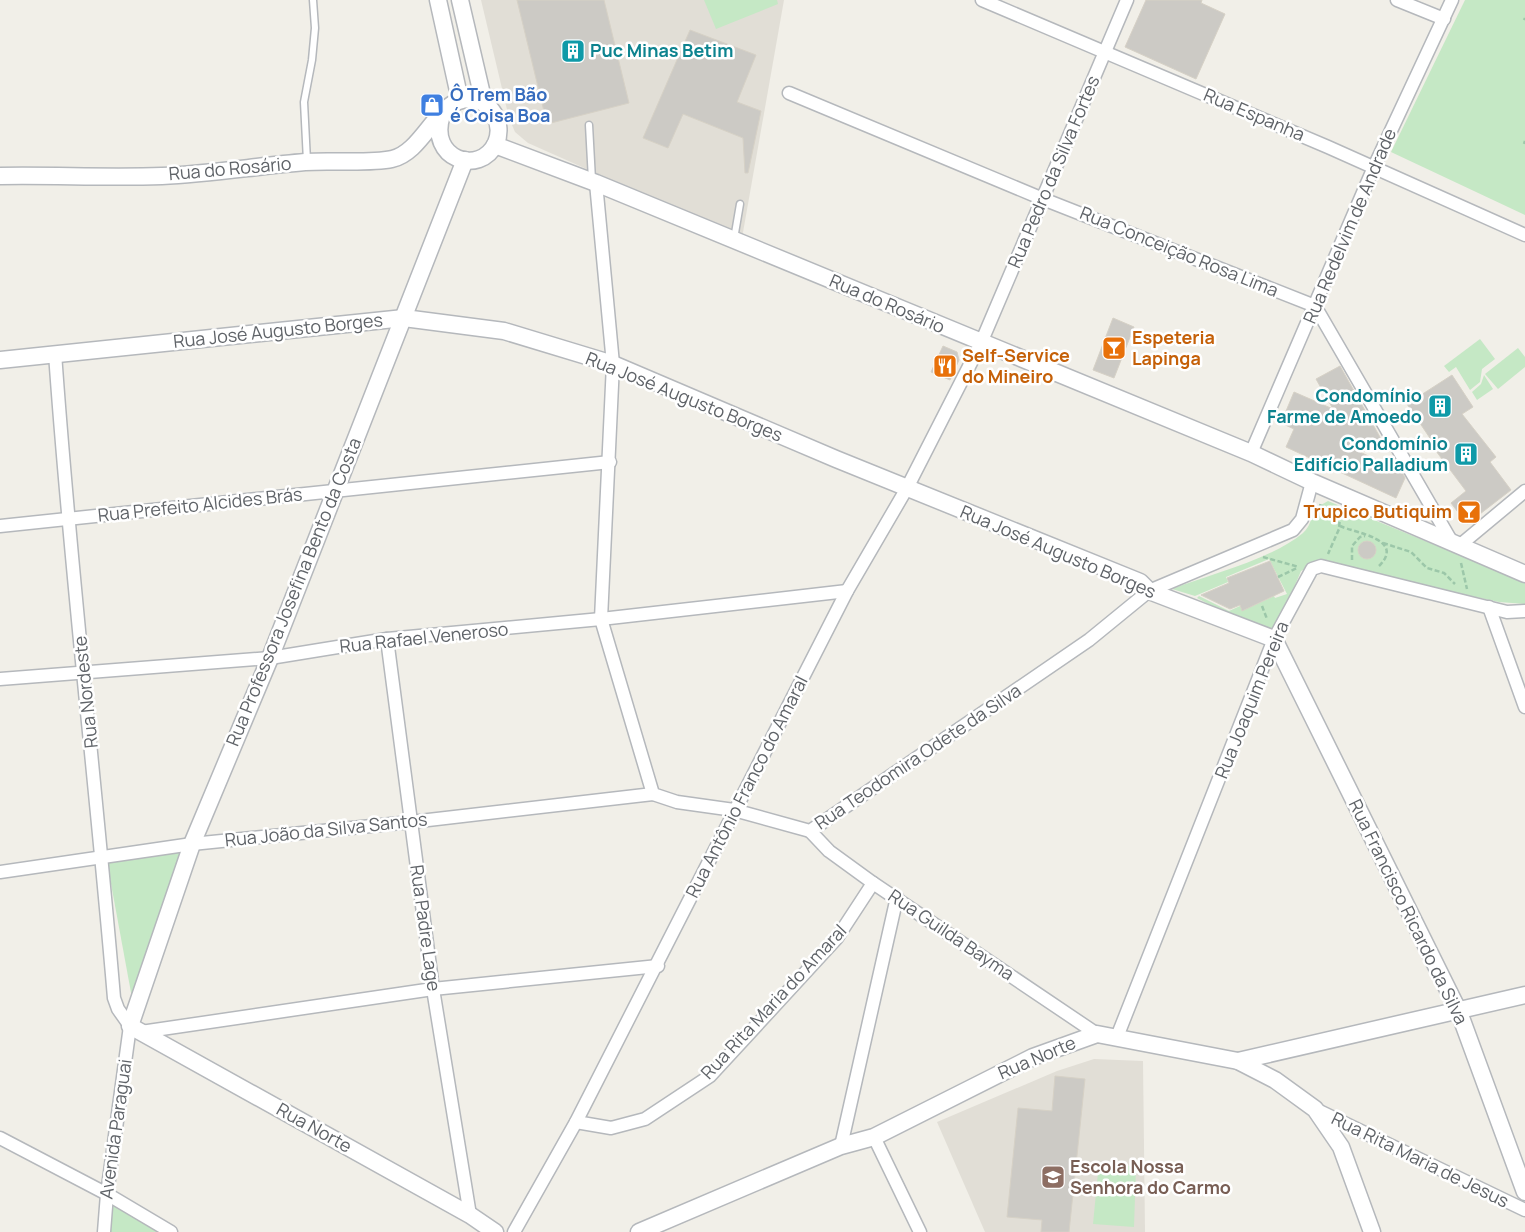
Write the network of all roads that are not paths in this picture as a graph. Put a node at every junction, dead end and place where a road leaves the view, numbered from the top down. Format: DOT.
graph roads {
  1 [pos="313,0"];
  2 [pos="438,0"];
  3 [pos="460,0"];
  4 [pos="982,0"];
  5 [pos="1128,0"];
  6 [pos="1397,0"];
  7 [pos="1452,0"];
  8 [pos="1444,19"];
  9 [pos="1105,52"];
  10 [pos="789,93"];
  11 [pos="460,100"];
  12 [pos="484,103"];
  13 [pos="442,115"];
  14 [pos="589,125"];
  15 [pos="495,145"];
  16 [pos="465,160"];
  17 [pos="308,162"];
  18 [pos="1374,167"];
  19 [pos="0,176"];
  20 [pos="594,182"];
  21 [pos="1043,199"];
  22 [pos="740,204"];
  23 [pos="1525,235"];
  24 [pos="734,240"];
  25 [pos="1315,306"];
  26 [pos="404,318"];
  27 [pos="981,343"];
  28 [pos="55,353"];
  29 [pos="0,360"];
  30 [pos="613,364"];
  31 [pos="1251,453"];
  32 [pos="610,462"];
  33 [pos="1312,482"];
  34 [pos="907,488"];
  35 [pos="335,491"];
  36 [pos="1525,492"];
  37 [pos="67,519"];
  38 [pos="0,526"];
  39 [pos="1458,550"];
  40 [pos="1525,574"];
  41 [pos="847,591"];
  42 [pos="1149,591"];
  43 [pos="1489,607"];
  44 [pos="1525,611"];
  45 [pos="602,619"];
  46 [pos="387,639"];
  47 [pos="1274,640"];
  48 [pos="270,658"];
  49 [pos="84,672"];
  50 [pos="0,680"];
  51 [pos="1525,707"];
  52 [pos="653,794"];
  53 [pos="734,810"];
  54 [pos="411,822"];
  55 [pos="810,831"];
  56 [pos="192,844"];
  57 [pos="102,857"];
  58 [pos="0,872"];
  59 [pos="873,883"];
  60 [pos="896,897"];
  61 [pos="658,966"];
  62 [pos="433,989"];
  63 [pos="1525,995"];
  64 [pos="1459,1012"];
  65 [pos="135,1029"];
  66 [pos="1097,1034"];
  67 [pos="1117,1037"];
  68 [pos="1238,1061"];
  69 [pos="1315,1109"];
  70 [pos="576,1122"];
  71 [pos="874,1137"];
  72 [pos="0,1138"];
  73 [pos="841,1146"];
  74 [pos="1525,1192"];
  75 [pos="107,1194"];
  76 [pos="1525,1210"];
  77 [pos="470,1215"];
  78 [pos="104,1232"];
  79 [pos="171,1232"];
  80 [pos="495,1232"];
  81 [pos="514,1232"];
  82 [pos="639,1232"];
  83 [pos="920,1232"];
  84 [pos="1372,1232"];
  1 -- 17 [label="lane"];
  2 -- 11 [label="street"];
  3 -- 12 [label="street"];
  4 -- 9 [label="street, Rua Espanha"];
  5 -- 9 [label="street, Rua Pedro da Silva Fortes"];
  6 -- 8 [label="street"];
  7 -- 8 [label="street, Rua Redelvim de Andrade"];
  8 -- 18 [label="street, Rua Redelvim de Andrade"];
  9 -- 18 [label="street, Rua Espanha"];
  9 -- 21 [label="street, Rua Pedro da Silva Fortes"];
  10 -- 21 [label="street, Rua Conceição Rosa Lima"];
  11 -- 12 [label="street"];
  11 -- 13 [label="street"];
  12 -- 15 [label="street"];
  13 -- 16 [label="street"];
  13 -- 17 [label="street, Rua do Rosário"];
  14 -- 20 [label="lane"];
  15 -- 16 [label="street"];
  15 -- 20 [label="street, Rua do Rosário"];
  16 -- 26 [label="street, Rua Professora Josefina Bento da Costa"];
  17 -- 19 [label="street, Rua do Rosário"];
  18 -- 23 [label="street, Rua Espanha"];
  18 -- 25 [label="street, Rua Redelvim de Andrade"];
  20 -- 24 [label="street, Rua do Rosário"];
  20 -- 30 [label="street"];
  21 -- 25 [label="street, Rua Conceição Rosa Lima"];
  21 -- 27 [label="street, Rua Pedro da Silva Fortes"];
  22 -- 24 [label="lane"];
  24 -- 27 [label="street, Rua do Rosário"];
  25 -- 31 [label="street, Rua Redelvim de Andrade"];
  25 -- 39 [label="street"];
  26 -- 28 [label="street, Rua José Augusto Borges"];
  26 -- 30 [label="street, Rua José Augusto Borges"];
  26 -- 35 [label="street, Rua Professora Josefina Bento da Costa"];
  27 -- 31 [label="street, Rua do Rosário"];
  27 -- 34 [label="street, Rua Antônio Franco do Amaral"];
  28 -- 29 [label="street, Rua José Augusto Borges"];
  28 -- 37 [label="street, Rua Nordeste"];
  30 -- 32 [label="street"];
  30 -- 34 [label="street, Rua José Augusto Borges"];
  31 -- 33 [label="street, Rua do Rosário"];
  32 -- 35 [label="street, Rua Prefeito Alcides Brás"];
  32 -- 45 [label="street"];
  33 -- 39 [label="street, Rua do Rosário"];
  33 -- 42 [label="street, Rua Teodomira Odete da Silva"];
  34 -- 41 [label="street, Rua Antônio Franco do Amaral"];
  34 -- 42 [label="street, Rua José Augusto Borges"];
  35 -- 37 [label="street, Rua Prefeito Alcides Brás"];
  35 -- 48 [label="street, Rua Professora Josefina Bento da Costa"];
  36 -- 39 [label="street"];
  37 -- 38 [label="street, Rua Prefeito Alcides Brás"];
  37 -- 49 [label="street, Rua Nordeste"];
  39 -- 40 [label="street, Rua do Rosário"];
  41 -- 45 [label="street, Rua Rafael Veneroso"];
  41 -- 53 [label="street, Rua Antônio Franco do Amaral"];
  42 -- 47 [label="street, Rua José Augusto Borges"];
  42 -- 55 [label="street, Rua Teodomira Odete da Silva"];
  43 -- 44 [label="street"];
  43 -- 47 [label="street, Rua Joaquim Pereira"];
  43 -- 51 [label="street"];
  45 -- 46 [label="street, Rua Rafael Veneroso"];
  45 -- 52 [label="street"];
  46 -- 48 [label="street, Rua Rafael Veneroso"];
  46 -- 54 [label="street, Rua Padre Lage"];
  47 -- 64 [label="street, Rua Francisco Ricardo da Silva"];
  47 -- 67 [label="street, Rua Joaquim Pereira"];
  48 -- 49 [label="street, Rua Rafael Veneroso"];
  48 -- 56 [label="street, Rua Professora Josefina Bento da Costa"];
  49 -- 50 [label="street, Rua Rafael Veneroso"];
  49 -- 57 [label="street, Rua Nordeste"];
  52 -- 53 [label="street, Rua Teodomira Odete da Silva"];
  52 -- 54 [label="street, Rua João da Silva Santos"];
  53 -- 55 [label="street, Rua Teodomira Odete da Silva"];
  53 -- 61 [label="street, Rua Antônio Franco do Amaral"];
  54 -- 56 [label="street, Rua João da Silva Santos"];
  54 -- 62 [label="street, Rua Padre Lage"];
  55 -- 59 [label="street, Rua Guilda Bayma"];
  56 -- 57 [label="street, Rua João da Silva Santos"];
  56 -- 65 [label="street, Rua Professora Josefina Bento da Costa"];
  57 -- 58 [label="street, Rua João da Silva Santos"];
  57 -- 65 [label="street, Rua Nordeste"];
  59 -- 60 [label="street, Rua Guilda Bayma"];
  59 -- 70 [label="street, Rua Rita Maria do Amaral"];
  60 -- 66 [label="street, Rua Guilda Bayma"];
  60 -- 73 [label="street"];
  61 -- 62 [label="street"];
  61 -- 70 [label="street, Rua Antônio Franco do Amaral"];
  62 -- 65 [label="street"];
  62 -- 77 [label="street, Rua Padre Lage"];
  63 -- 64 [label="street"];
  64 -- 68 [label="street"];
  64 -- 74 [label="street, Rua Francisco Ricardo da Silva"];
  65 -- 75 [label="street, Avenida Paraguai"];
  65 -- 77 [label="street, Rua Norte"];
  66 -- 67 [label="street, Rua Norte"];
  66 -- 71 [label="street, Rua Norte"];
  67 -- 68 [label="street, Rua Norte"];
  68 -- 69 [label="street, Rua Norte"];
  69 -- 76 [label="street, Rua Rita Maria de Jesus"];
  69 -- 84 [label="street, Rua Norte"];
  70 -- 81 [label="street, Rua Antônio Franco do Amaral"];
  71 -- 73 [label="street, Rua Norte"];
  71 -- 83 [label="street"];
  72 -- 75 [label="street"];
  73 -- 82 [label="street, Rua Norte"];
  75 -- 78 [label="street, Avenida Paraguai"];
  75 -- 79 [label="street"];
  77 -- 80 [label="street, Rua Norte"];
}
